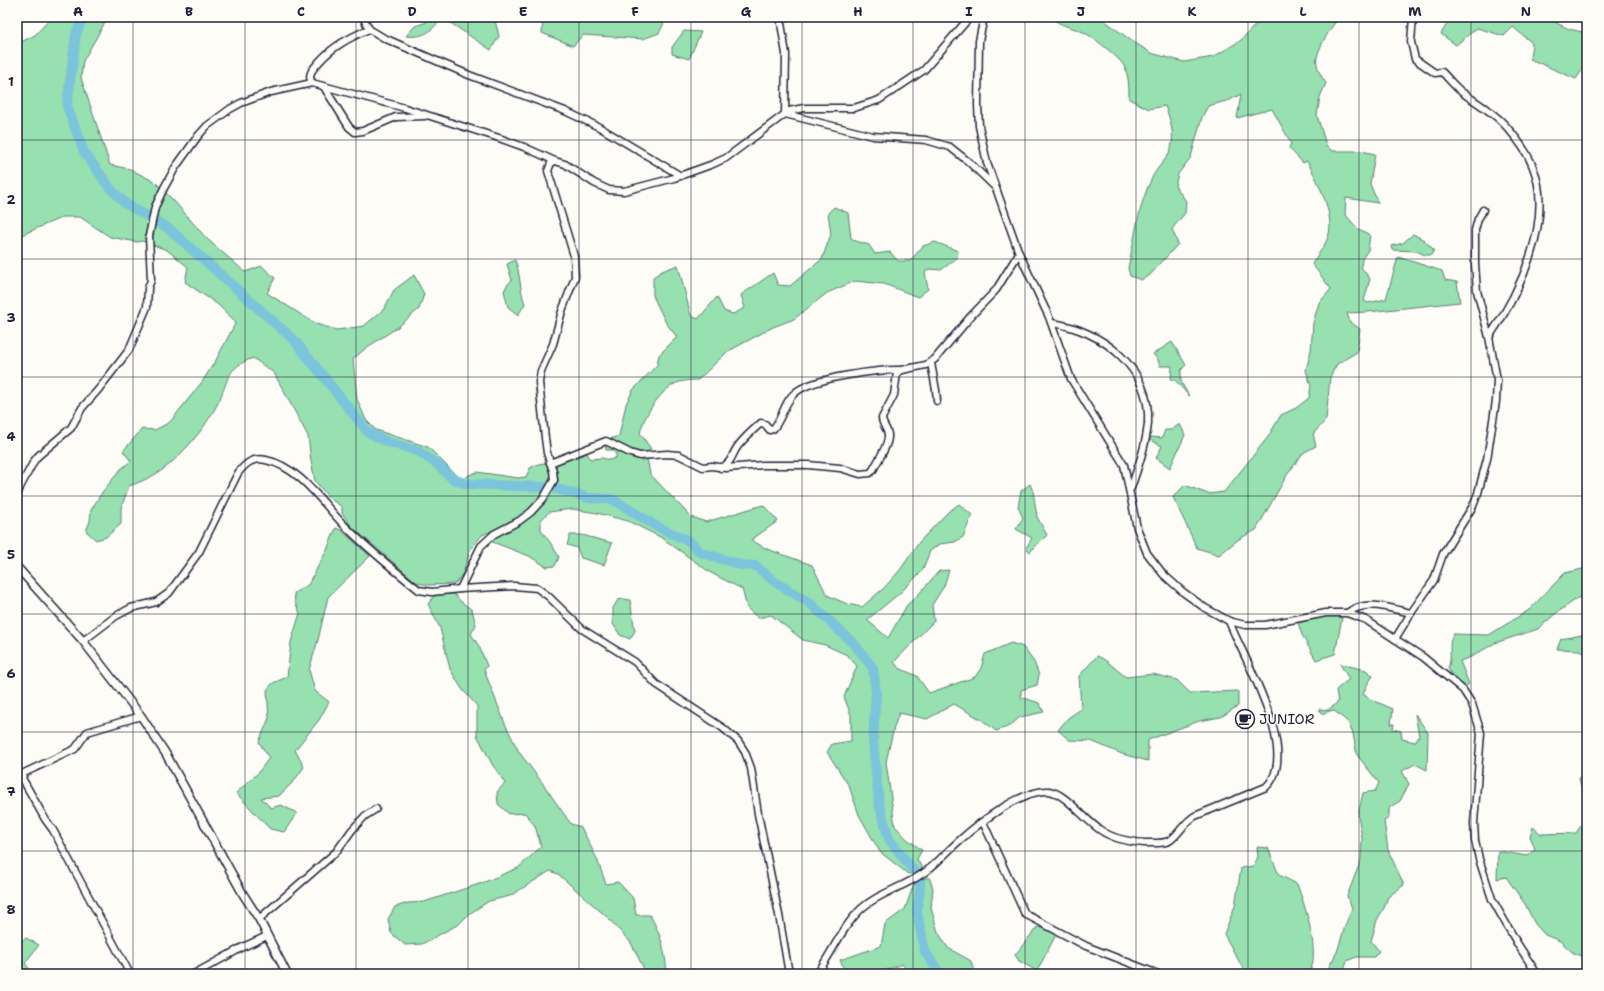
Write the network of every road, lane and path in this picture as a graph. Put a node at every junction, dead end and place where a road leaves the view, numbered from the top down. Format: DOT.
graph roads {
  1 [pos="363,17"];
  2 [pos="780,17"];
  3 [pos="970,17"];
  4 [pos="984,17"];
  5 [pos="1413,17"];
  6 [pos="368,29"];
  7 [pos="312,83"];
  8 [pos="324,87"];
  9 [pos="785,114"];
  10 [pos="429,116"];
  11 [pos="554,161"];
  12 [pos="681,176"];
  13 [pos="995,187"];
  14 [pos="1483,210"];
  15 [pos="1019,253"];
  16 [pos="1052,323"];
  17 [pos="1489,337"];
  18 [pos="930,363"];
  19 [pos="902,370"];
  20 [pos="937,401"];
  21 [pos="550,463"];
  22 [pos="721,468"];
  23 [pos="1130,490"];
  24 [pos="17,493"];
  25 [pos="17,567"];
  26 [pos="460,589"];
  27 [pos="1347,613"];
  28 [pos="1411,613"];
  29 [pos="1228,621"];
  30 [pos="1395,639"];
  31 [pos="83,641"];
  32 [pos="141,716"];
  33 [pos="376,809"];
  34 [pos="983,822"];
  35 [pos="259,918"];
  36 [pos="267,936"];
  37 [pos="1535,973"];
  38 [pos="130,974"];
  39 [pos="194,974"];
  40 [pos="288,974"];
  41 [pos="789,974"];
  42 [pos="817,974"];
  43 [pos="1158,974"];
  1 -- 6 [label="street"];
  2 -- 9 [label="street"];
  3 -- 9 [label="street"];
  4 -- 13 [label="street"];
  5 -- 17 [label="street"];
  6 -- 7 [label="street"];
  6 -- 12 [label="street"];
  7 -- 8 [label="street"];
  7 -- 24 [label="street"];
  8 -- 10 [label="street"];
  8 -- 10 [label="street"];
  9 -- 12 [label="street"];
  9 -- 13 [label="street"];
  10 -- 11 [label="street"];
  11 -- 12 [label="street"];
  11 -- 21 [label="street"];
  13 -- 15 [label="street"];
  14 -- 17 [label="street"];
  15 -- 16 [label="street"];
  15 -- 18 [label="street"];
  16 -- 23 [label="street"];
  16 -- 23 [label="street"];
  17 -- 28 [label="street"];
  18 -- 19 [label="street"];
  18 -- 20 [label="street"];
  19 -- 22 [label="street"];
  19 -- 22 [label="street"];
  21 -- 22 [label="street"];
  21 -- 26 [label="street"];
  23 -- 29 [label="street"];
  25 -- 31 [label="street"];
  26 -- 31 [label="street"];
  26 -- 41 [label="street"];
  27 -- 28 [label="street"];
  27 -- 29 [label="street"];
  27 -- 30 [label="street"];
  28 -- 30 [label="street"];
  29 -- 34 [label="street"];
  30 -- 37 [label="street"];
  31 -- 32 [label="street"];
  32 -- 35 [label="street"];
  32 -- 38 [label="street"];
  33 -- 35 [label="street"];
  34 -- 42 [label="street"];
  34 -- 43 [label="street"];
  35 -- 36 [label="street"];
  36 -- 39 [label="street"];
  36 -- 40 [label="street"];
}
